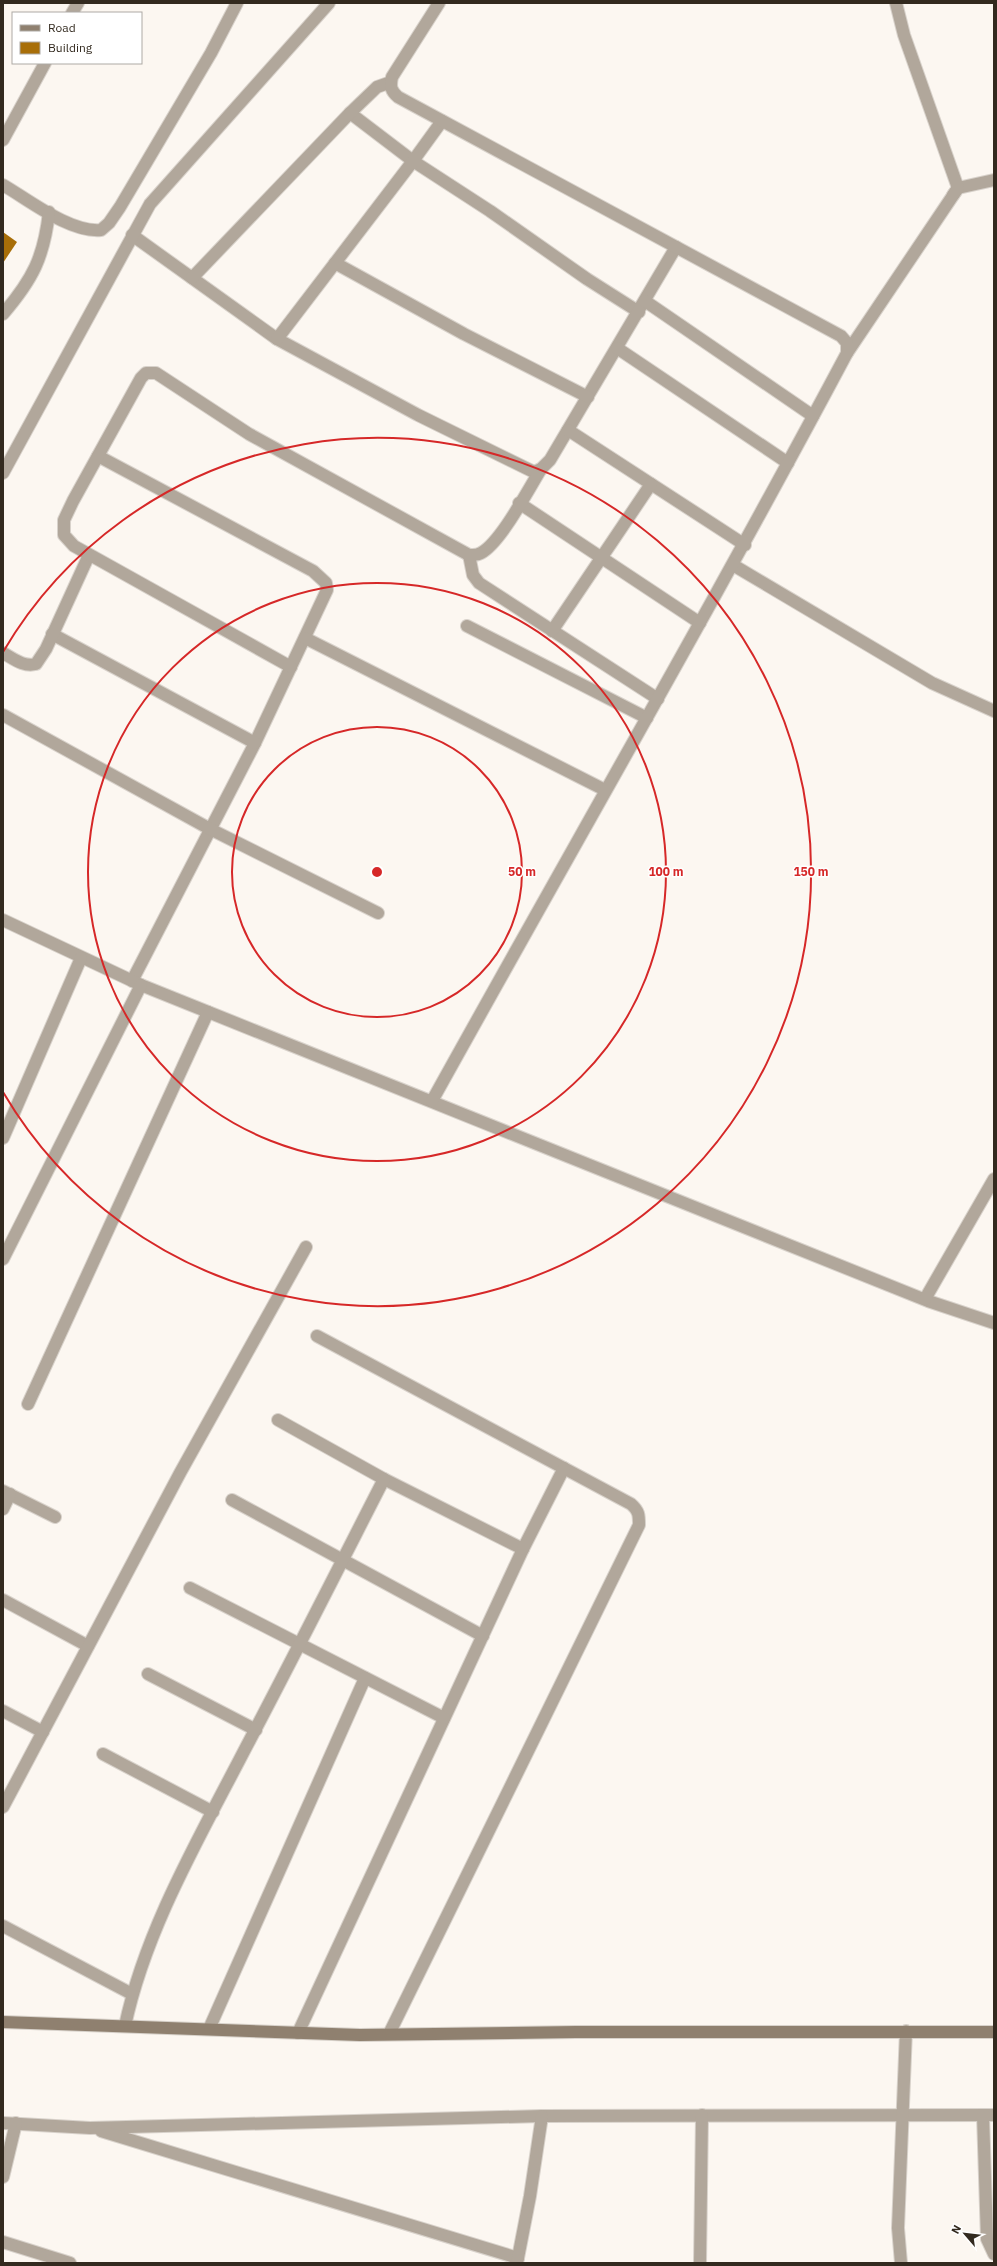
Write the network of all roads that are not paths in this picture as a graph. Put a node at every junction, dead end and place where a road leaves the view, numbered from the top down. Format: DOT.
graph roads {
  1 [pos="78,3"];
  2 [pos="237,3"];
  3 [pos="329,3"];
  4 [pos="439,3"];
  5 [pos="896,3"];
  6 [pos="72,12"];
  7 [pos="44,64"];
  8 [pos="391,82"];
  9 [pos="350,113"];
  10 [pos="442,121"];
  11 [pos="3,140"];
  12 [pos="413,161"];
  13 [pos="994,180"];
  14 [pos="3,185"];
  15 [pos="958,188"];
  16 [pos="49,212"];
  17 [pos="132,235"];
  18 [pos="676,247"];
  19 [pos="335,263"];
  20 [pos="192,278"];
  21 [pos="645,301"];
  22 [pos="639,312"];
  23 [pos="3,314"];
  24 [pos="277,339"];
  25 [pos="617,348"];
  26 [pos="847,348"];
  27 [pos="588,397"];
  28 [pos="813,416"];
  29 [pos="568,430"];
  30 [pos="98,456"];
  31 [pos="788,463"];
  32 [pos="541,469"];
  33 [pos="3,473"];
  34 [pos="651,484"];
  35 [pos="519,503"];
  36 [pos="745,544"];
  37 [pos="89,555"];
  38 [pos="469,555"];
  39 [pos="602,558"];
  40 [pos="733,565"];
  41 [pos="700,623"];
  42 [pos="467,626"];
  43 [pos="552,631"];
  44 [pos="52,634"];
  45 [pos="306,638"];
  46 [pos="3,653"];
  47 [pos="291,667"];
  48 [pos="658,699"];
  49 [pos="994,711"];
  50 [pos="3,715"];
  51 [pos="647,718"];
  52 [pos="255,743"];
  53 [pos="605,790"];
  54 [pos="210,829"];
  55 [pos="378,913"];
  56 [pos="3,920"];
  57 [pos="81,958"];
  58 [pos="136,983"];
  59 [pos="208,1012"];
  60 [pos="432,1101"];
  61 [pos="3,1138"];
  62 [pos="994,1179"];
  63 [pos="306,1247"];
  64 [pos="3,1259"];
  65 [pos="925,1299"];
  66 [pos="994,1323"];
  67 [pos="318,1336"];
  68 [pos="28,1404"];
  69 [pos="278,1420"];
  70 [pos="564,1468"];
  71 [pos="384,1480"];
  72 [pos="6,1492"];
  73 [pos="232,1500"];
  74 [pos="3,1509"];
  75 [pos="55,1517"];
  76 [pos="523,1549"];
  77 [pos="343,1559"];
  78 [pos="190,1588"];
  79 [pos="3,1600"];
  80 [pos="483,1636"];
  81 [pos="301,1643"];
  82 [pos="88,1646"];
  83 [pos="148,1674"];
  84 [pos="365,1678"];
  85 [pos="3,1711"];
  86 [pos="444,1718"];
  87 [pos="256,1730"];
  88 [pos="43,1732"];
  89 [pos="103,1754"];
  90 [pos="3,1807"];
  91 [pos="213,1812"];
  92 [pos="3,1926"];
  93 [pos="132,1994"];
  94 [pos="3,2022"];
  95 [pos="125,2026"];
  96 [pos="209,2030"];
  97 [pos="906,2031"];
  98 [pos="994,2032"];
  99 [pos="298,2033"];
  100 [pos="389,2034"];
  101 [pos="702,2115"];
  102 [pos="903,2115"];
  103 [pos="989,2115"];
  104 [pos="542,2116"];
  105 [pos="3,2123"];
  106 [pos="16,2123"];
  107 [pos="90,2128"];
  108 [pos="3,2177"];
  109 [pos="3,2242"];
  110 [pos="994,2254"];
  111 [pos="517,2260"];
  112 [pos="70,2263"];
  113 [pos="700,2263"];
  114 [pos="901,2263"];
  1 -- 6 [label="street"];
  2 -- 16 [label="street"];
  3 -- 17 [label="street"];
  4 -- 8 [label="street"];
  5 -- 15 [label="street"];
  7 -- 11 [label="street"];
  8 -- 9 [label="street"];
  8 -- 10 [label="street"];
  9 -- 12 [label="street"];
  9 -- 20 [label="street"];
  10 -- 12 [label="street"];
  10 -- 18 [label="street"];
  12 -- 19 [label="street"];
  12 -- 22 [label="street"];
  13 -- 15 [label="street"];
  14 -- 16 [label="street"];
  15 -- 26 [label="street"];
  16 -- 23 [label="street"];
  17 -- 20 [label="street"];
  17 -- 33 [label="street"];
  18 -- 21 [label="street"];
  18 -- 26 [label="street"];
  19 -- 24 [label="street"];
  19 -- 27 [label="street"];
  20 -- 24 [label="street"];
  21 -- 22 [label="street"];
  21 -- 28 [label="street"];
  22 -- 25 [label="street"];
  24 -- 32 [label="street"];
  25 -- 27 [label="street"];
  25 -- 31 [label="street"];
  26 -- 28 [label="street"];
  27 -- 29 [label="street"];
  28 -- 31 [label="street"];
  29 -- 32 [label="street"];
  29 -- 34 [label="street"];
  30 -- 37 [label="street"];
  30 -- 38 [label="street"];
  30 -- 45 [label="street"];
  31 -- 36 [label="street"];
  32 -- 35 [label="street"];
  34 -- 36 [label="street"];
  34 -- 39 [label="street"];
  35 -- 38 [label="street"];
  35 -- 39 [label="street"];
  36 -- 40 [label="street"];
  37 -- 44 [label="street"];
  37 -- 47 [label="street"];
  38 -- 43 [label="street"];
  39 -- 41 [label="street"];
  39 -- 43 [label="street"];
  40 -- 41 [label="street"];
  40 -- 49 [label="street"];
  41 -- 48 [label="street"];
  42 -- 51 [label="street"];
  43 -- 48 [label="street"];
  44 -- 46 [label="street"];
  44 -- 52 [label="street"];
  45 -- 47 [label="street"];
  45 -- 53 [label="street"];
  47 -- 52 [label="street"];
  48 -- 51 [label="street"];
  50 -- 54 [label="street"];
  51 -- 53 [label="street"];
  52 -- 54 [label="street"];
  53 -- 60 [label="street"];
  54 -- 55 [label="street"];
  54 -- 58 [label="street"];
  56 -- 57 [label="street"];
  57 -- 58 [label="street"];
  57 -- 61 [label="street"];
  58 -- 59 [label="street"];
  58 -- 64 [label="street"];
  59 -- 60 [label="street"];
  59 -- 68 [label="street"];
  60 -- 65 [label="street"];
  62 -- 65 [label="street"];
  63 -- 82 [label="street"];
  65 -- 66 [label="street"];
  67 -- 70 [label="street"];
  69 -- 71 [label="street"];
  70 -- 76 [label="street"];
  70 -- 100 [label="street"];
  71 -- 76 [label="street"];
  71 -- 77 [label="street"];
  72 -- 74 [label="street"];
  72 -- 75 [label="street"];
  73 -- 77 [label="street"];
  76 -- 80 [label="street"];
  77 -- 80 [label="street"];
  77 -- 81 [label="street"];
  78 -- 81 [label="street"];
  79 -- 82 [label="street"];
  80 -- 86 [label="street"];
  81 -- 84 [label="street"];
  81 -- 87 [label="street"];
  82 -- 88 [label="street"];
  83 -- 87 [label="street"];
  84 -- 86 [label="street"];
  84 -- 96 [label="street"];
  85 -- 88 [label="street"];
  86 -- 99 [label="street"];
  87 -- 91 [label="street"];
  88 -- 90 [label="street"];
  89 -- 91 [label="street"];
  91 -- 93 [label="street"];
  92 -- 93 [label="street"];
  93 -- 95 [label="street"];
  94 -- 95 [label="street"];
  95 -- 96 [label="street"];
  96 -- 99 [label="street"];
  97 -- 98 [label="street"];
  97 -- 100 [label="street"];
  97 -- 102 [label="street"];
  99 -- 100 [label="street"];
  101 -- 102 [label="street"];
  101 -- 104 [label="street"];
  101 -- 113 [label="street"];
  102 -- 103 [label="street"];
  102 -- 114 [label="street"];
  103 -- 110 [label="street"];
  104 -- 107 [label="street"];
  104 -- 111 [label="street"];
  105 -- 106 [label="street"];
  106 -- 107 [label="street"];
  106 -- 108 [label="street"];
  107 -- 111 [label="street"];
  109 -- 112 [label="street"];
}
